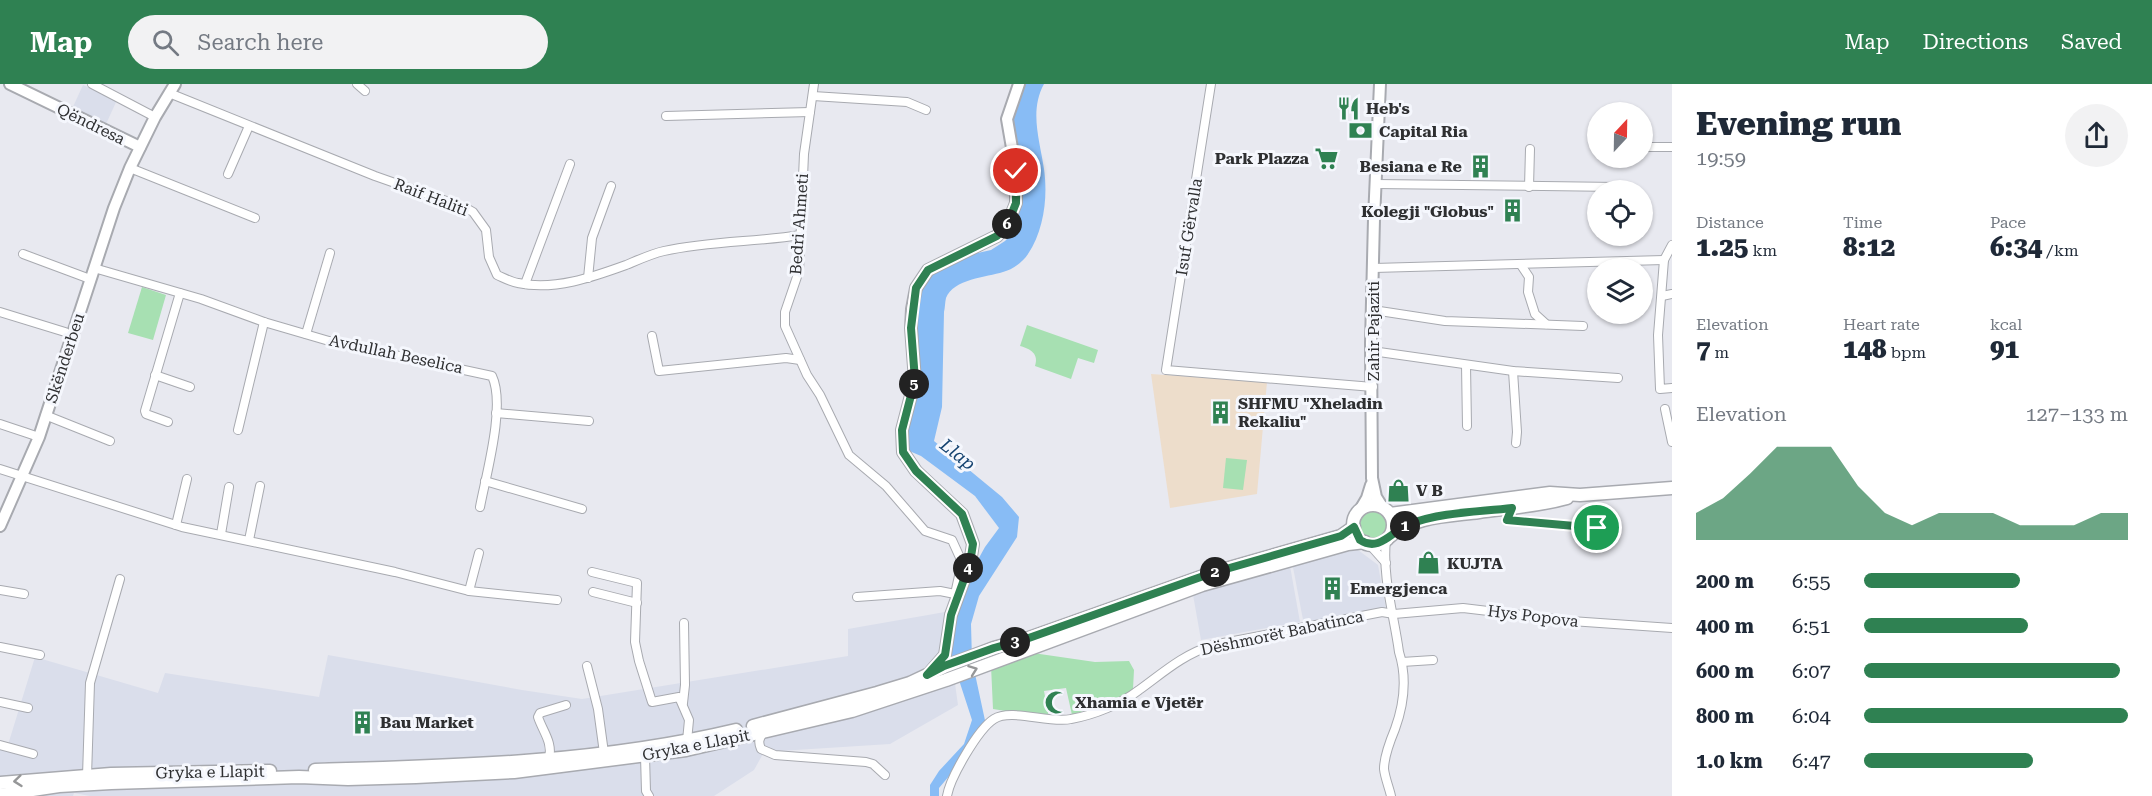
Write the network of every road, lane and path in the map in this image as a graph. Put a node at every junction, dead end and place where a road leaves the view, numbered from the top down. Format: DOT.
graph roads {
  1 [pos="92,84"];
  2 [pos="357,84"];
  3 [pos="814,84"];
  4 [pos="1019,84"];
  5 [pos="1211,84"];
  6 [pos="1380,84"];
  7 [pos="16,85"];
  8 [pos="172,88"];
  9 [pos="365,91"];
  10 [pos="813,96"];
  11 [pos="926,110"];
  12 [pos="810,112"];
  13 [pos="666,116"];
  14 [pos="155,117"];
  15 [pos="249,126"];
  16 [pos="140,147"];
  17 [pos="1653,147"];
  18 [pos="1672,147"];
  19 [pos="1530,149"];
  20 [pos="570,165"];
  21 [pos="130,168"];
  22 [pos="228,174"];
  23 [pos="1376,184"];
  24 [pos="611,186"];
  25 [pos="1587,186"];
  26 [pos="1529,187"];
  27 [pos="255,218"];
  28 [pos="801,235"];
  29 [pos="1672,245"];
  30 [pos="330,253"];
  31 [pos="22,254"];
  32 [pos="1664,260"];
  33 [pos="1521,265"];
  34 [pos="94,268"];
  35 [pos="1374,268"];
  36 [pos="588,278"];
  37 [pos="90,279"];
  38 [pos="525,284"];
  39 [pos="180,293"];
  40 [pos="1672,294"];
  41 [pos="1662,296"];
  42 [pos="1373,310"];
  43 [pos="0,312"];
  44 [pos="264,322"];
  45 [pos="1546,324"];
  46 [pos="1583,326"];
  47 [pos="306,334"];
  48 [pos="652,336"];
  49 [pos="73,338"];
  50 [pos="1372,351"];
  51 [pos="800,360"];
  52 [pos="1466,365"];
  53 [pos="1513,371"];
  54 [pos="155,375"];
  55 [pos="1616,378"];
  56 [pos="190,387"];
  57 [pos="1373,387"];
  58 [pos="1672,388"];
  59 [pos="1665,409"];
  60 [pos="496,413"];
  61 [pos="46,414"];
  62 [pos="589,421"];
  63 [pos="168,422"];
  64 [pos="0,424"];
  65 [pos="1467,426"];
  66 [pos="238,430"];
  67 [pos="39,437"];
  68 [pos="110,441"];
  69 [pos="1672,442"];
  70 [pos="1516,443"];
  71 [pos="0,469"];
  72 [pos="22,476"];
  73 [pos="1372,478"];
  74 [pos="187,479"];
  75 [pos="485,481"];
  76 [pos="260,486"];
  77 [pos="229,488"];
  78 [pos="1672,488"];
  79 [pos="1580,495"];
  80 [pos="480,507"];
  81 [pos="1512,508"];
  82 [pos="582,509"];
  83 [pos="1360,510"];
  84 [pos="1387,511"];
  85 [pos="1,520"];
  86 [pos="176,525"];
  87 [pos="1354,527"];
  88 [pos="1597,528"];
  89 [pos="221,534"];
  90 [pos="1388,538"];
  91 [pos="249,540"];
  92 [pos="1367,543"];
  93 [pos="479,553"];
  94 [pos="1386,563"];
  95 [pos="592,572"];
  96 [pos="120,579"];
  97 [pos="0,590"];
  98 [pos="469,591"];
  99 [pos="593,591"];
  100 [pos="24,594"];
  101 [pos="857,597"];
  102 [pos="557,600"];
  103 [pos="637,603"];
  104 [pos="1394,614"];
  105 [pos="684,623"];
  106 [pos="1672,628"];
  107 [pos="0,647"];
  108 [pos="40,655"];
  109 [pos="1433,660"];
  110 [pos="1402,662"];
  111 [pos="940,665"];
  112 [pos="587,666"];
  113 [pos="0,702"];
  114 [pos="566,705"];
  115 [pos="28,708"];
  116 [pos="684,710"];
  117 [pos="763,729"];
  118 [pos="726,737"];
  119 [pos="687,741"];
  120 [pos="0,745"];
  121 [pos="604,753"];
  122 [pos="33,754"];
  123 [pos="645,756"];
  124 [pos="549,759"];
  125 [pos="885,775"];
  126 [pos="87,776"];
  127 [pos="0,783"];
  128 [pos="0,795"];
  129 [pos="649,796"];
  130 [pos="947,796"];
  131 [pos="1391,796"];
  1 -- 14 [label="street"];
  2 -- 9 [label="street"];
  3 -- 10 [label="street, Bedri Ahmeti"];
  4 -- 111 [label="main road"];
  5 -- 57 [label="street, Isuf Gërvalla"];
  6 -- 23 [label="main road, Zahir Pajaziti"];
  7 -- 16 [label="main road, Qëndresa"];
  8 -- 14 [label="main road, Skënderbeu"];
  8 -- 15 [label="street, Raif Haliti"];
  10 -- 11 [label="street"];
  10 -- 12 [label="street, Bedri Ahmeti"];
  12 -- 13 [label="street"];
  12 -- 28 [label="street, Bedri Ahmeti"];
  14 -- 16 [label="main road, Skënderbeu"];
  15 -- 22 [label="street"];
  15 -- 38 [label="street, Raif Haliti"];
  16 -- 21 [label="main road, Skënderbeu"];
  17 -- 18 [label="street"];
  19 -- 26 [label="street"];
  20 -- 38 [label="street"];
  21 -- 27 [label="street"];
  21 -- 34 [label="main road, Skënderbeu"];
  23 -- 26 [label="street"];
  23 -- 35 [label="main road, Zahir Pajaziti"];
  24 -- 36 [label="street"];
  25 -- 26 [label="street"];
  28 -- 36 [label="street, Raif Haliti"];
  28 -- 51 [label="street, Bedri Ahmeti"];
  29 -- 32 [label="street"];
  30 -- 47 [label="street"];
  31 -- 37 [label="street"];
  32 -- 33 [label="street"];
  32 -- 41 [label="street"];
  33 -- 35 [label="street"];
  33 -- 45 [label="street"];
  34 -- 37 [label="main road, Skënderbeu"];
  34 -- 39 [label="street, Avdullah Beselica"];
  35 -- 42 [label="main road, Zahir Pajaziti"];
  36 -- 38 [label="street, Raif Haliti"];
  37 -- 49 [label="main road, Skënderbeu"];
  39 -- 44 [label="street, Avdullah Beselica"];
  39 -- 54 [label="street"];
  40 -- 41 [label="street"];
  41 -- 58 [label="street"];
  42 -- 45 [label="street"];
  42 -- 50 [label="main road, Zahir Pajaziti"];
  43 -- 49 [label="street"];
  44 -- 47 [label="street, Avdullah Beselica"];
  44 -- 66 [label="street"];
  45 -- 46 [label="street"];
  47 -- 60 [label="street, Avdullah Beselica"];
  48 -- 51 [label="street"];
  49 -- 61 [label="main road, Skënderbeu"];
  50 -- 52 [label="street"];
  50 -- 57 [label="main road, Zahir Pajaziti"];
  51 -- 101 [label="street, Bedri Ahmeti"];
  52 -- 53 [label="street"];
  52 -- 65 [label="street"];
  53 -- 55 [label="street"];
  53 -- 70 [label="street"];
  54 -- 56 [label="street"];
  54 -- 63 [label="street"];
  57 -- 73 [label="main road, Zahir Pajaziti"];
  59 -- 69 [label="street"];
  60 -- 62 [label="street"];
  60 -- 75 [label="street, Avdullah Beselica"];
  61 -- 67 [label="main road, Skënderbeu"];
  61 -- 68 [label="street"];
  64 -- 67 [label="street"];
  67 -- 72 [label="main road, Skënderbeu"];
  71 -- 72 [label="street"];
  72 -- 85 [label="main road, Skënderbeu"];
  72 -- 86 [label="street"];
  73 -- 83 [label="main road, Zahir Pajaziti"];
  73 -- 84 [label="main road, Zahir Pajaziti"];
  74 -- 86 [label="street"];
  75 -- 80 [label="street, Avdullah Beselica"];
  75 -- 82 [label="street"];
  76 -- 91 [label="street"];
  77 -- 89 [label="street"];
  78 -- 79 [label="main road"];
  79 -- 81 [label="main road"];
  79 -- 84 [label="main road"];
  81 -- 88 [label="street"];
  81 -- 90 [label="main road"];
  83 -- 84 [label="main road"];
  83 -- 87 [label="main road"];
  84 -- 90 [label="main road"];
  86 -- 89 [label="street"];
  87 -- 92 [label="main road"];
  87 -- 111 [label="main road, Gryka e Llapit"];
  89 -- 91 [label="street"];
  90 -- 92 [label="main road"];
  90 -- 94 [label="street"];
  91 -- 98 [label="street"];
  92 -- 94 [label="street"];
  117 -- 92 [label="main road, Gryka e Llapit, one-way"];
  93 -- 98 [label="street"];
  94 -- 104 [label="street"];
  95 -- 103 [label="street"];
  96 -- 126 [label="street"];
  97 -- 100 [label="street"];
  98 -- 102 [label="street"];
  99 -- 103 [label="street"];
  103 -- 116 [label="street"];
  104 -- 106 [label="street, Hys Popova"];
  104 -- 110 [label="street"];
  104 -- 130 [label="street, Dëshmorët Babatinca"];
  105 -- 116 [label="street"];
  107 -- 108 [label="street"];
  109 -- 110 [label="street"];
  110 -- 131 [label="street"];
  111 -- 117 [label="main road, Gryka e Llapit"];
  112 -- 121 [label="street"];
  113 -- 115 [label="street"];
  114 -- 124 [label="street"];
  116 -- 119 [label="street"];
  117 -- 118 [label="main road, Gryka e Llapit"];
  117 -- 125 [label="street"];
  118 -- 119 [label="main road, Gryka e Llapit"];
  118 -- 123 [label="main road, Gryka e Llapit"];
  119 -- 121 [label="main road, Gryka e Llapit"];
  120 -- 122 [label="street"];
  121 -- 124 [label="main road, Gryka e Llapit"];
  123 -- 128 [label="main road, Gryka e Llapit"];
  123 -- 129 [label="street"];
  124 -- 126 [label="main road, Gryka e Llapit"];
  126 -- 127 [label="main road, Gryka e Llapit, one-way"];
}
